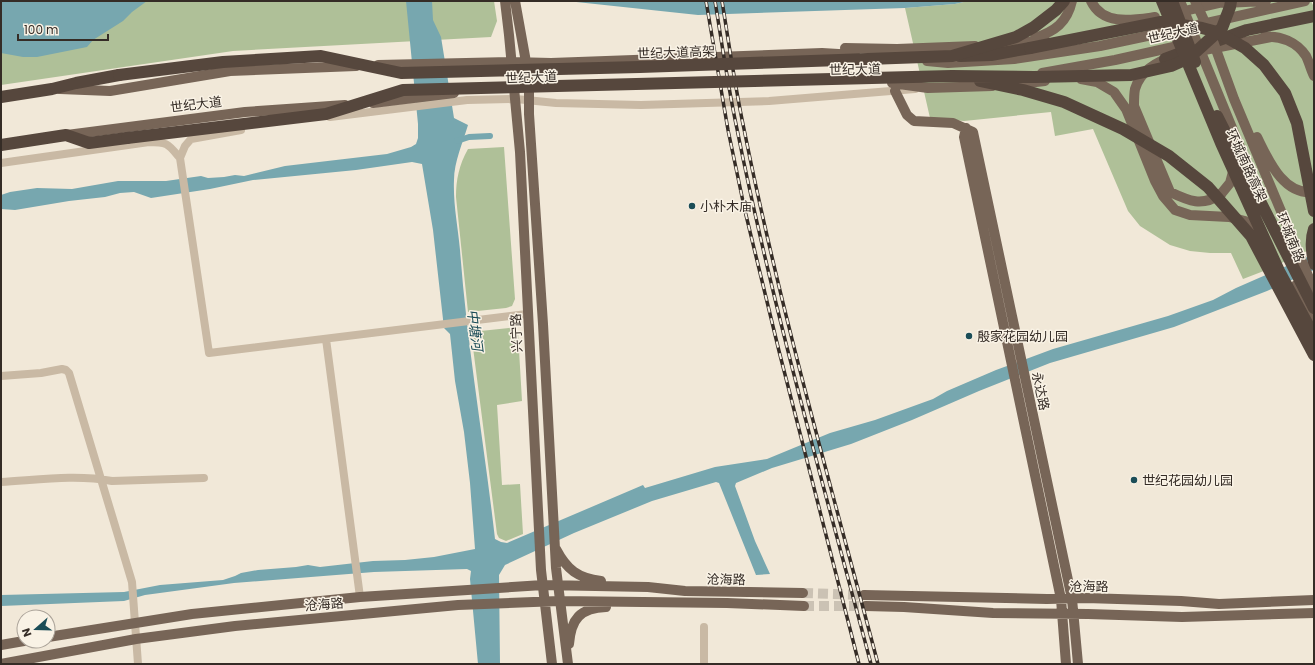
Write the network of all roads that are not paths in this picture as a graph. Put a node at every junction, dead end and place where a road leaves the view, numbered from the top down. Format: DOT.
graph roads {
  1 [pos="1064,1"];
  2 [pos="1072,1"];
  3 [pos="1091,1"];
  4 [pos="1162,1"];
  5 [pos="1173,1"];
  6 [pos="1180,1"];
  7 [pos="1195,1"];
  8 [pos="1199,1"];
  9 [pos="1266,1"];
  10 [pos="1305,1"];
  11 [pos="1228,2"];
  12 [pos="510,3"];
  13 [pos="1314,16"];
  14 [pos="1155,17"];
  15 [pos="1247,30"];
  16 [pos="1186,33"];
  17 [pos="1271,36"];
  18 [pos="1208,39"];
  19 [pos="1020,43"];
  20 [pos="822,52"];
  21 [pos="1163,54"];
  22 [pos="952,56"];
  23 [pos="512,62"];
  24 [pos="526,62"];
  25 [pos="399,69"];
  26 [pos="952,76"];
  27 [pos="1314,76"];
  28 [pos="894,87"];
  29 [pos="52,89"];
  30 [pos="515,95"];
  31 [pos="529,95"];
  32 [pos="400,96"];
  33 [pos="1,97"];
  34 [pos="66,135"];
  35 [pos="1,145"];
  36 [pos="1242,153"];
  37 [pos="180,158"];
  38 [pos="1,163"];
  39 [pos="1314,192"];
  40 [pos="1314,211"];
  41 [pos="1314,229"];
  42 [pos="1314,264"];
  43 [pos="1294,285"];
  44 [pos="1314,288"];
  45 [pos="1314,308"];
  46 [pos="528,314"];
  47 [pos="1314,328"];
  48 [pos="1314,337"];
  49 [pos="326,339"];
  50 [pos="1314,355"];
  51 [pos="1,376"];
  52 [pos="1020,381"];
  53 [pos="100,478"];
  54 [pos="204,478"];
  55 [pos="1,482"];
  56 [pos="555,546"];
  57 [pos="543,584"];
  58 [pos="557,584"];
  59 [pos="648,587"];
  60 [pos="804,593"];
  61 [pos="864,595"];
  62 [pos="360,597"];
  63 [pos="1061,599"];
  64 [pos="1072,599"];
  65 [pos="1314,600"];
  66 [pos="545,601"];
  67 [pos="559,601"];
  68 [pos="652,602"];
  69 [pos="804,606"];
  70 [pos="866,606"];
  71 [pos="1314,613"];
  72 [pos="1062,614"];
  73 [pos="1074,614"];
  74 [pos="135,622"];
  75 [pos="704,628"];
  76 [pos="56,636"];
  77 [pos="136,639"];
  78 [pos="16,642"];
  79 [pos="1,645"];
  80 [pos="1,664"];
  81 [pos="138,664"];
  82 [pos="552,664"];
  83 [pos="568,664"];
  84 [pos="704,664"];
  85 [pos="1066,664"];
  86 [pos="1078,664"];
  1 -- 22 [label="highway, bridge"];
  2 -- 19 [label="main road"];
  3 -- 14 [label="main road"];
  4 -- 48 [label="highway, 环城南路高架, bridge"];
  5 -- 16 [label="main road, bridge"];
  5 -- 45 [label="highway, 环城南路高架, bridge"];
  6 -- 36 [label="main road, 环城南路, bridge"];
  7 -- 18 [label="main road, 环城南路, bridge"];
  8 -- 18 [label="main road, bridge"];
  9 -- 11 [label="main road"];
  10 -- 20 [label="main road, 世纪大道"];
  11 -- 14 [label="main road"];
  11 -- 26 [label="highway, bridge"];
  12 -- 23 [label="main road, 兴宁路"];
  12 -- 24 [label="main road, 兴宁路"];
  13 -- 15 [label="highway"];
  14 -- 19 [label="main road"];
  15 -- 18 [label="highway"];
  15 -- 21 [label="main road, 世纪大道"];
  16 -- 21 [label="main road, bridge"];
  16 -- 36 [label="main road, bridge"];
  17 -- 18 [label="main road"];
  17 -- 21 [label="main road"];
  17 -- 27 [label="main road"];
  18 -- 21 [label="highway"];
  18 -- 39 [label="main road, bridge"];
  18 -- 44 [label="main road, 环城南路, bridge"];
  19 -- 20 [label="main road"];
  20 -- 24 [label="main road, 世纪大道"];
  21 -- 28 [label="main road, 世纪大道"];
  22 -- 25 [label="highway, 世纪大道高架, bridge"];
  22 -- 40 [label="highway, bridge"];
  23 -- 24 [label="main road, 世纪大道"];
  23 -- 25 [label="main road, 世纪大道"];
  23 -- 30 [label="main road, 兴宁路"];
  24 -- 31 [label="main road, 兴宁路"];
  25 -- 29 [label="main road, 世纪大道"];
  25 -- 29 [label="highway, 世纪大道高架, bridge"];
  26 -- 32 [label="highway, bridge"];
  26 -- 50 [label="highway, bridge"];
  28 -- 31 [label="main road, 世纪大道"];
  28 -- 31 [label="street"];
  28 -- 43 [label="main road, bridge"];
  28 -- 52 [label="main road, 永达路"];
  29 -- 33 [label="highway, 世纪大道"];
  30 -- 31 [label="main road, 世纪大道"];
  30 -- 32 [label="main road, 世纪大道"];
  30 -- 37 [label="street"];
  30 -- 46 [label="main road, 兴宁路"];
  31 -- 56 [label="main road, 兴宁路"];
  32 -- 34 [label="main road, 世纪大道"];
  32 -- 34 [label="highway, bridge"];
  34 -- 35 [label="highway, 世纪大道"];
  36 -- 43 [label="main road, 环城南路, bridge"];
  37 -- 38 [label="street"];
  37 -- 49 [label="street"];
  41 -- 42 [label="highway"];
  43 -- 47 [label="main road, 环城南路"];
  43 -- 48 [label="main road"];
  46 -- 49 [label="street"];
  46 -- 57 [label="main road, 兴宁路"];
  49 -- 62 [label="street"];
  51 -- 53 [label="street"];
  52 -- 63 [label="main road, 永达路"];
  52 -- 64 [label="main road, 永达路"];
  53 -- 54 [label="street"];
  53 -- 55 [label="street"];
  53 -- 74 [label="street"];
  56 -- 58 [label="main road, 兴宁路"];
  56 -- 59 [label="main road, 沧海路"];
  57 -- 58 [label="main road, 沧海路"];
  57 -- 62 [label="main road, 沧海路"];
  57 -- 66 [label="main road, 兴宁路"];
  58 -- 59 [label="main road, 沧海路"];
  58 -- 67 [label="main road, 兴宁路"];
  59 -- 60 [label="main road, 沧海路"];
  61 -- 63 [label="main road, 沧海路"];
  62 -- 74 [label="main road, 沧海路"];
  63 -- 64 [label="main road, 沧海路"];
  63 -- 72 [label="main road, 永达路"];
  64 -- 65 [label="main road, 沧海路"];
  64 -- 73 [label="main road, 永达路"];
  66 -- 67 [label="main road, 沧海路"];
  66 -- 77 [label="main road, 沧海路"];
  66 -- 82 [label="main road, 兴宁路"];
  67 -- 68 [label="main road, 沧海路"];
  67 -- 83 [label="main road, 兴宁路"];
  68 -- 69 [label="main road, 沧海路"];
  68 -- 83 [label="main road, 沧海路"];
  70 -- 72 [label="main road"];
  71 -- 73 [label="main road"];
  72 -- 73 [label="main road"];
  72 -- 85 [label="main road, 永达路"];
  73 -- 86 [label="main road, 永达路"];
  74 -- 76 [label="main road, 沧海路"];
  74 -- 77 [label="street"];
  75 -- 84 [label="street"];
  77 -- 80 [label="main road, 沧海路"];
  77 -- 81 [label="street"];
  78 -- 79 [label="main road"];
}
